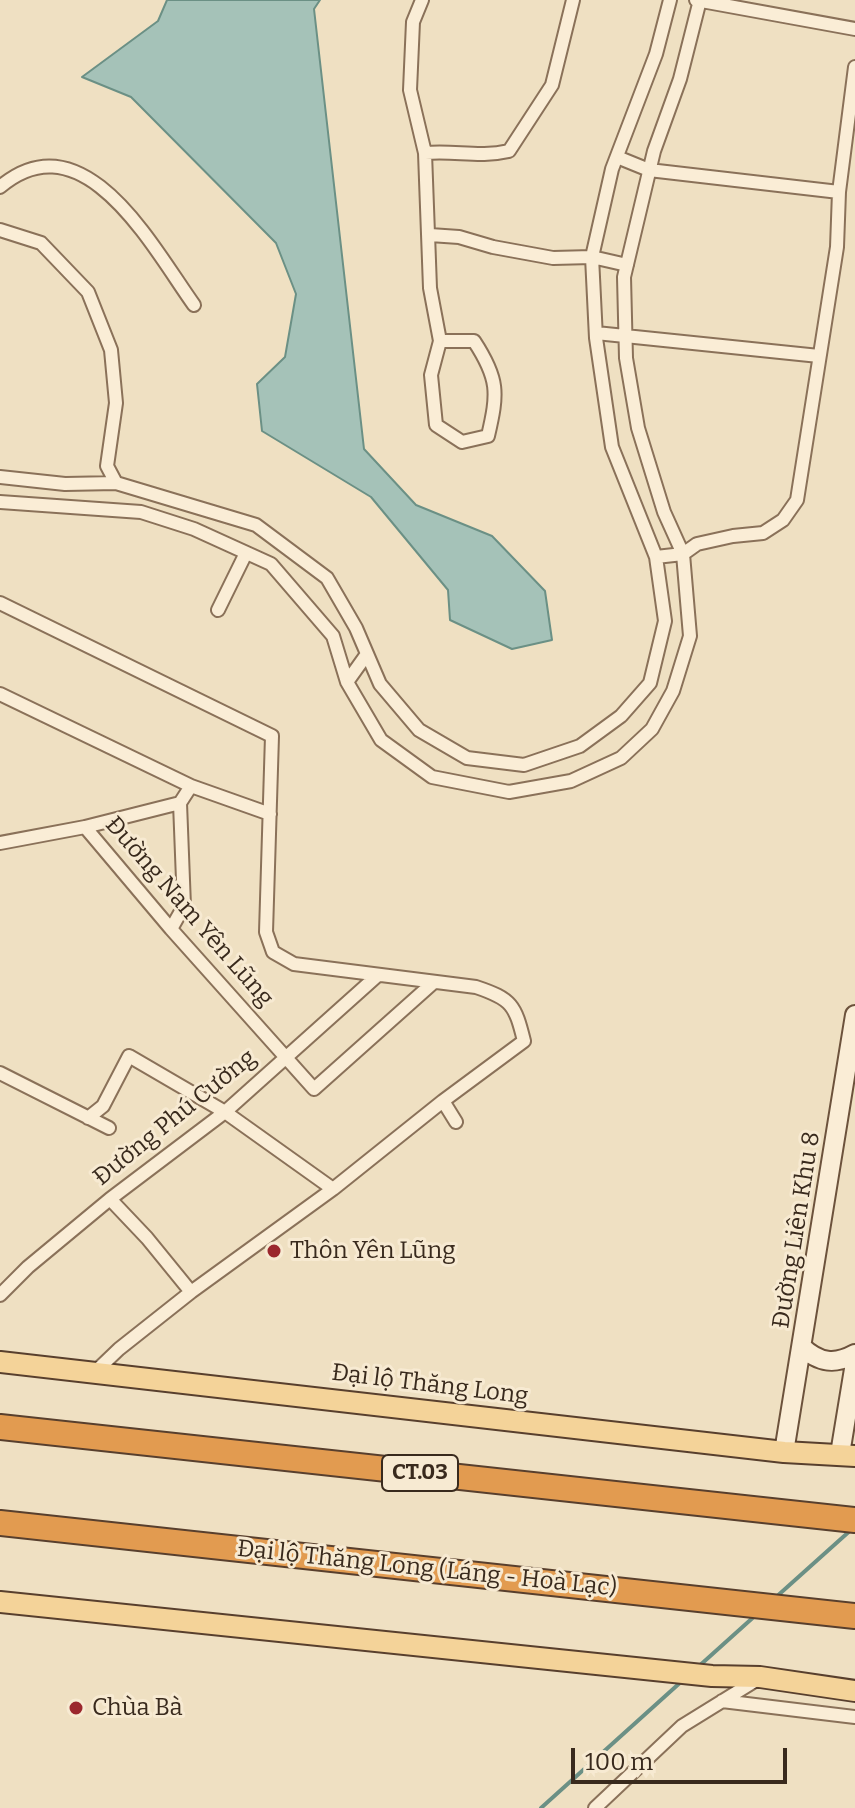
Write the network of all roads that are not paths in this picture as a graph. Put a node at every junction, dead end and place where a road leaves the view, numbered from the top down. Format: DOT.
graph roads {
  1 [pos="422,0"];
  2 [pos="573,0"];
  3 [pos="670,0"];
  4 [pos="699,0"];
  5 [pos="855,29"];
  6 [pos="855,67"];
  7 [pos="425,153"];
  8 [pos="617,157"];
  9 [pos="649,170"];
  10 [pos="0,187"];
  11 [pos="839,192"];
  12 [pos="0,230"];
  13 [pos="430,235"];
  14 [pos="592,257"];
  15 [pos="627,265"];
  16 [pos="194,305"];
  17 [pos="596,333"];
  18 [pos="625,336"];
  19 [pos="440,341"];
  20 [pos="819,356"];
  21 [pos="0,477"];
  22 [pos="116,483"];
  23 [pos="0,502"];
  24 [pos="246,553"];
  25 [pos="683,554"];
  26 [pos="656,557"];
  27 [pos="0,603"];
  28 [pos="218,610"];
  29 [pos="367,654"];
  30 [pos="347,682"];
  31 [pos="0,694"];
  32 [pos="191,786"];
  33 [pos="180,803"];
  34 [pos="270,814"];
  35 [pos="85,827"];
  36 [pos="0,843"];
  37 [pos="171,929"];
  38 [pos="378,975"];
  39 [pos="434,982"];
  40 [pos="855,1015"];
  41 [pos="286,1055"];
  42 [pos="0,1073"];
  43 [pos="443,1101"];
  44 [pos="225,1112"];
  45 [pos="88,1118"];
  46 [pos="456,1122"];
  47 [pos="109,1128"];
  48 [pos="333,1189"];
  49 [pos="110,1199"];
  50 [pos="191,1292"];
  51 [pos="0,1295"];
  52 [pos="802,1347"];
  53 [pos="855,1354"];
  54 [pos="0,1362"];
  55 [pos="855,1363"];
  56 [pos="95,1372"];
  57 [pos="0,1427"];
  58 [pos="784,1452"];
  59 [pos="847,1455"];
  60 [pos="847,1519"];
  61 [pos="0,1523"];
  62 [pos="0,1602"];
  63 [pos="855,1616"];
  64 [pos="760,1677"];
  65 [pos="855,1691"];
  66 [pos="722,1701"];
  67 [pos="855,1717"];
  68 [pos="595,1808"];
  1 -- 7 [label="street"];
  2 -- 7 [label="street"];
  3 -- 8 [label="street"];
  4 -- 5 [label="street"];
  4 -- 9 [label="street"];
  6 -- 11 [label="street"];
  7 -- 13 [label="street"];
  8 -- 9 [label="street"];
  8 -- 14 [label="street"];
  9 -- 11 [label="street"];
  9 -- 15 [label="street"];
  10 -- 16 [label="street"];
  11 -- 20 [label="street"];
  12 -- 22 [label="street"];
  13 -- 14 [label="street"];
  13 -- 19 [label="street"];
  14 -- 15 [label="street"];
  14 -- 17 [label="street"];
  15 -- 18 [label="street"];
  17 -- 18 [label="street"];
  17 -- 26 [label="street"];
  18 -- 20 [label="street"];
  18 -- 25 [label="street"];
  19 -- 19 [label="street"];
  20 -- 25 [label="street"];
  21 -- 22 [label="street"];
  22 -- 29 [label="street"];
  23 -- 24 [label="street"];
  24 -- 28 [label="street"];
  24 -- 30 [label="street"];
  25 -- 26 [label="street"];
  25 -- 30 [label="street"];
  26 -- 29 [label="street"];
  27 -- 34 [label="street"];
  29 -- 30 [label="street"];
  31 -- 32 [label="street"];
  32 -- 33 [label="street"];
  32 -- 34 [label="street"];
  33 -- 35 [label="street"];
  33 -- 37 [label="street"];
  34 -- 38 [label="street"];
  35 -- 36 [label="street, Đường Nam Yên Lũng"];
  35 -- 37 [label="street, Đường Nam Yên Lũng"];
  37 -- 41 [label="street, Đường Nam Yên Lũng"];
  38 -- 39 [label="street"];
  38 -- 41 [label="street, Đường Phú Cường"];
  39 -- 41 [label="street, Đường Nam Yên Lũng"];
  39 -- 43 [label="street"];
  40 -- 52 [label="street, Đường Liên Khu 8"];
  41 -- 44 [label="street, Đường Phú Cường"];
  42 -- 45 [label="street"];
  43 -- 46 [label="street"];
  43 -- 48 [label="street"];
  44 -- 45 [label="street"];
  44 -- 48 [label="street"];
  44 -- 49 [label="street, Đường Phú Cường"];
  45 -- 47 [label="street"];
  48 -- 50 [label="street"];
  49 -- 50 [label="street"];
  49 -- 51 [label="street, Đường Phú Cường"];
  50 -- 56 [label="street"];
  52 -- 53 [label="street"];
  52 -- 58 [label="street, Đường Liên Khu 8"];
  54 -- 56 [label="main road, Đại lộ Thăng Long"];
  55 -- 59 [label="street"];
  56 -- 58 [label="main road, Đại lộ Thăng Long"];
  57 -- 60 [label="highway, CT.03"];
  58 -- 59 [label="main road, Đại lộ Thăng Long"];
  61 -- 63 [label="highway, Đại lộ Thăng Long (Láng - Hoà Lạc)"];
  62 -- 64 [label="main road"];
  64 -- 65 [label="main road"];
  64 -- 66 [label="street"];
  66 -- 67 [label="street"];
  66 -- 68 [label="street"];
}
